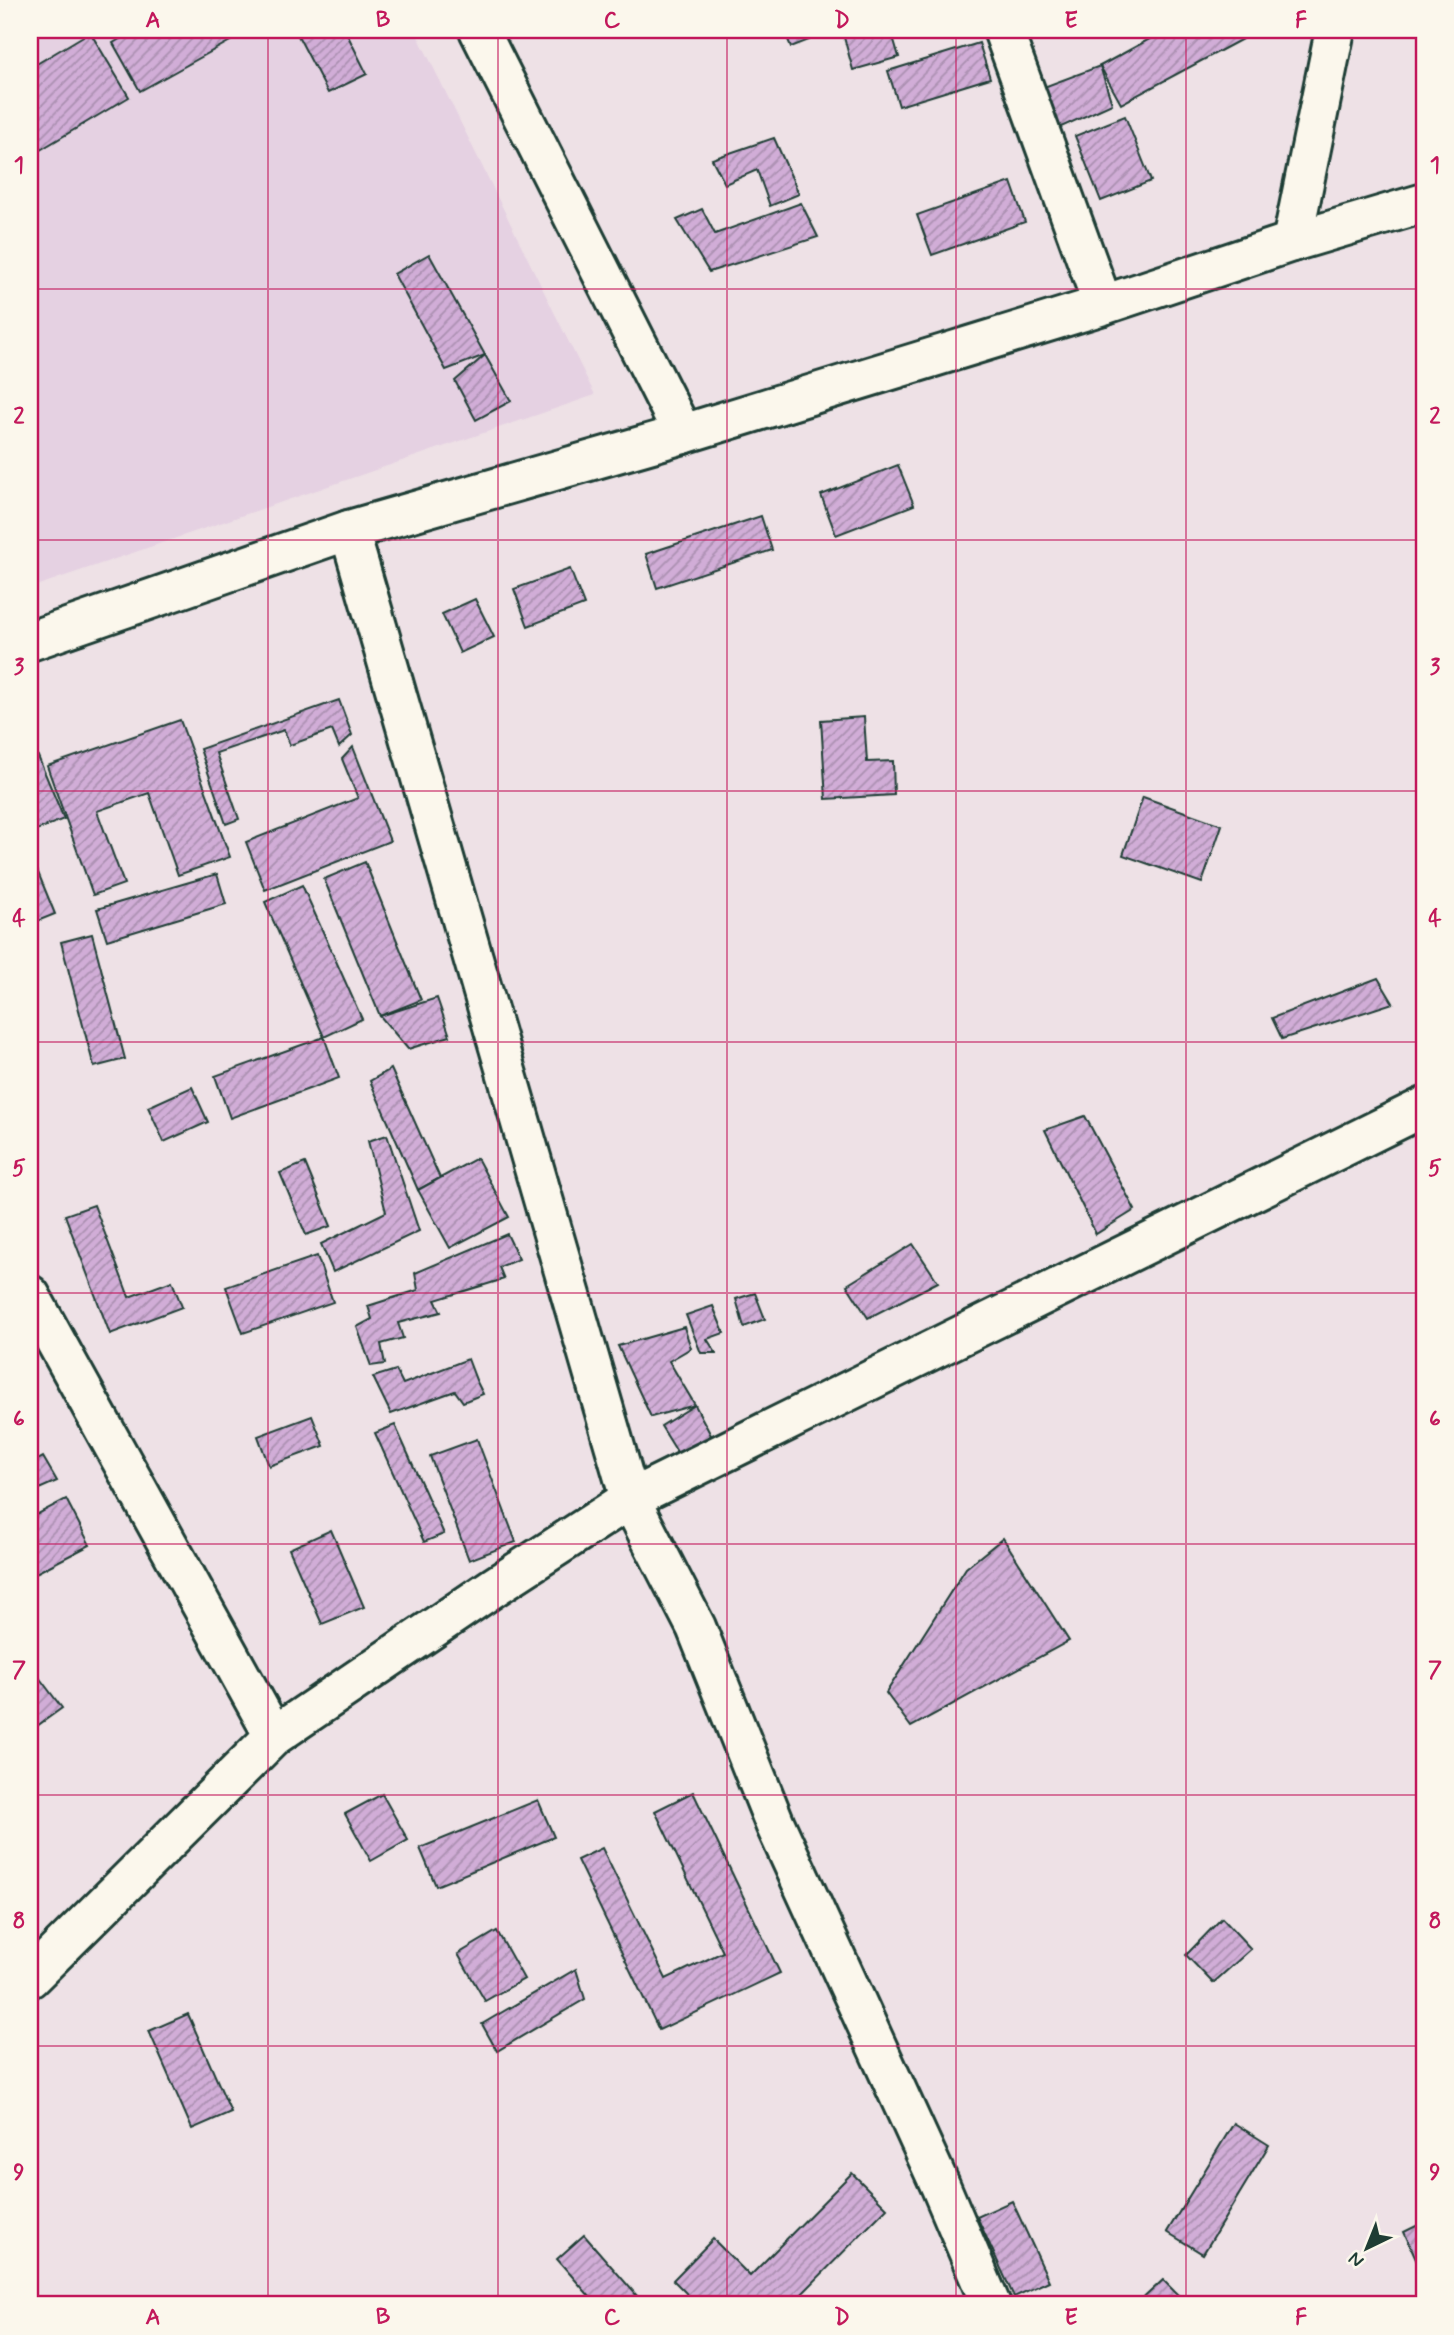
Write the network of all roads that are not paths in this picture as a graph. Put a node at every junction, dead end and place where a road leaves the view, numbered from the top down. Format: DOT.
graph roads {
  1 [pos="479,30"];
  2 [pos="1003,30"];
  3 [pos="1335,30"];
  4 [pos="1424,203"];
  5 [pos="1292,242"];
  6 [pos="1103,305"];
  7 [pos="683,434"];
  8 [pos="349,530"];
  9 [pos="30,641"];
  10 [pos="1424,1107"];
  11 [pos="30,1295"];
  12 [pos="630,1499"];
  13 [pos="274,1736"];
  14 [pos="30,1978"];
  15 [pos="990,2305"];
  1 -- 7 [label="street"];
  2 -- 6 [label="street"];
  3 -- 5 [label="street"];
  4 -- 5 [label="street"];
  5 -- 6 [label="street"];
  6 -- 7 [label="street"];
  7 -- 8 [label="street"];
  8 -- 9 [label="street"];
  8 -- 12 [label="street"];
  10 -- 12 [label="street"];
  11 -- 13 [label="street"];
  12 -- 13 [label="street"];
  12 -- 15 [label="street"];
  13 -- 14 [label="street"];
}
